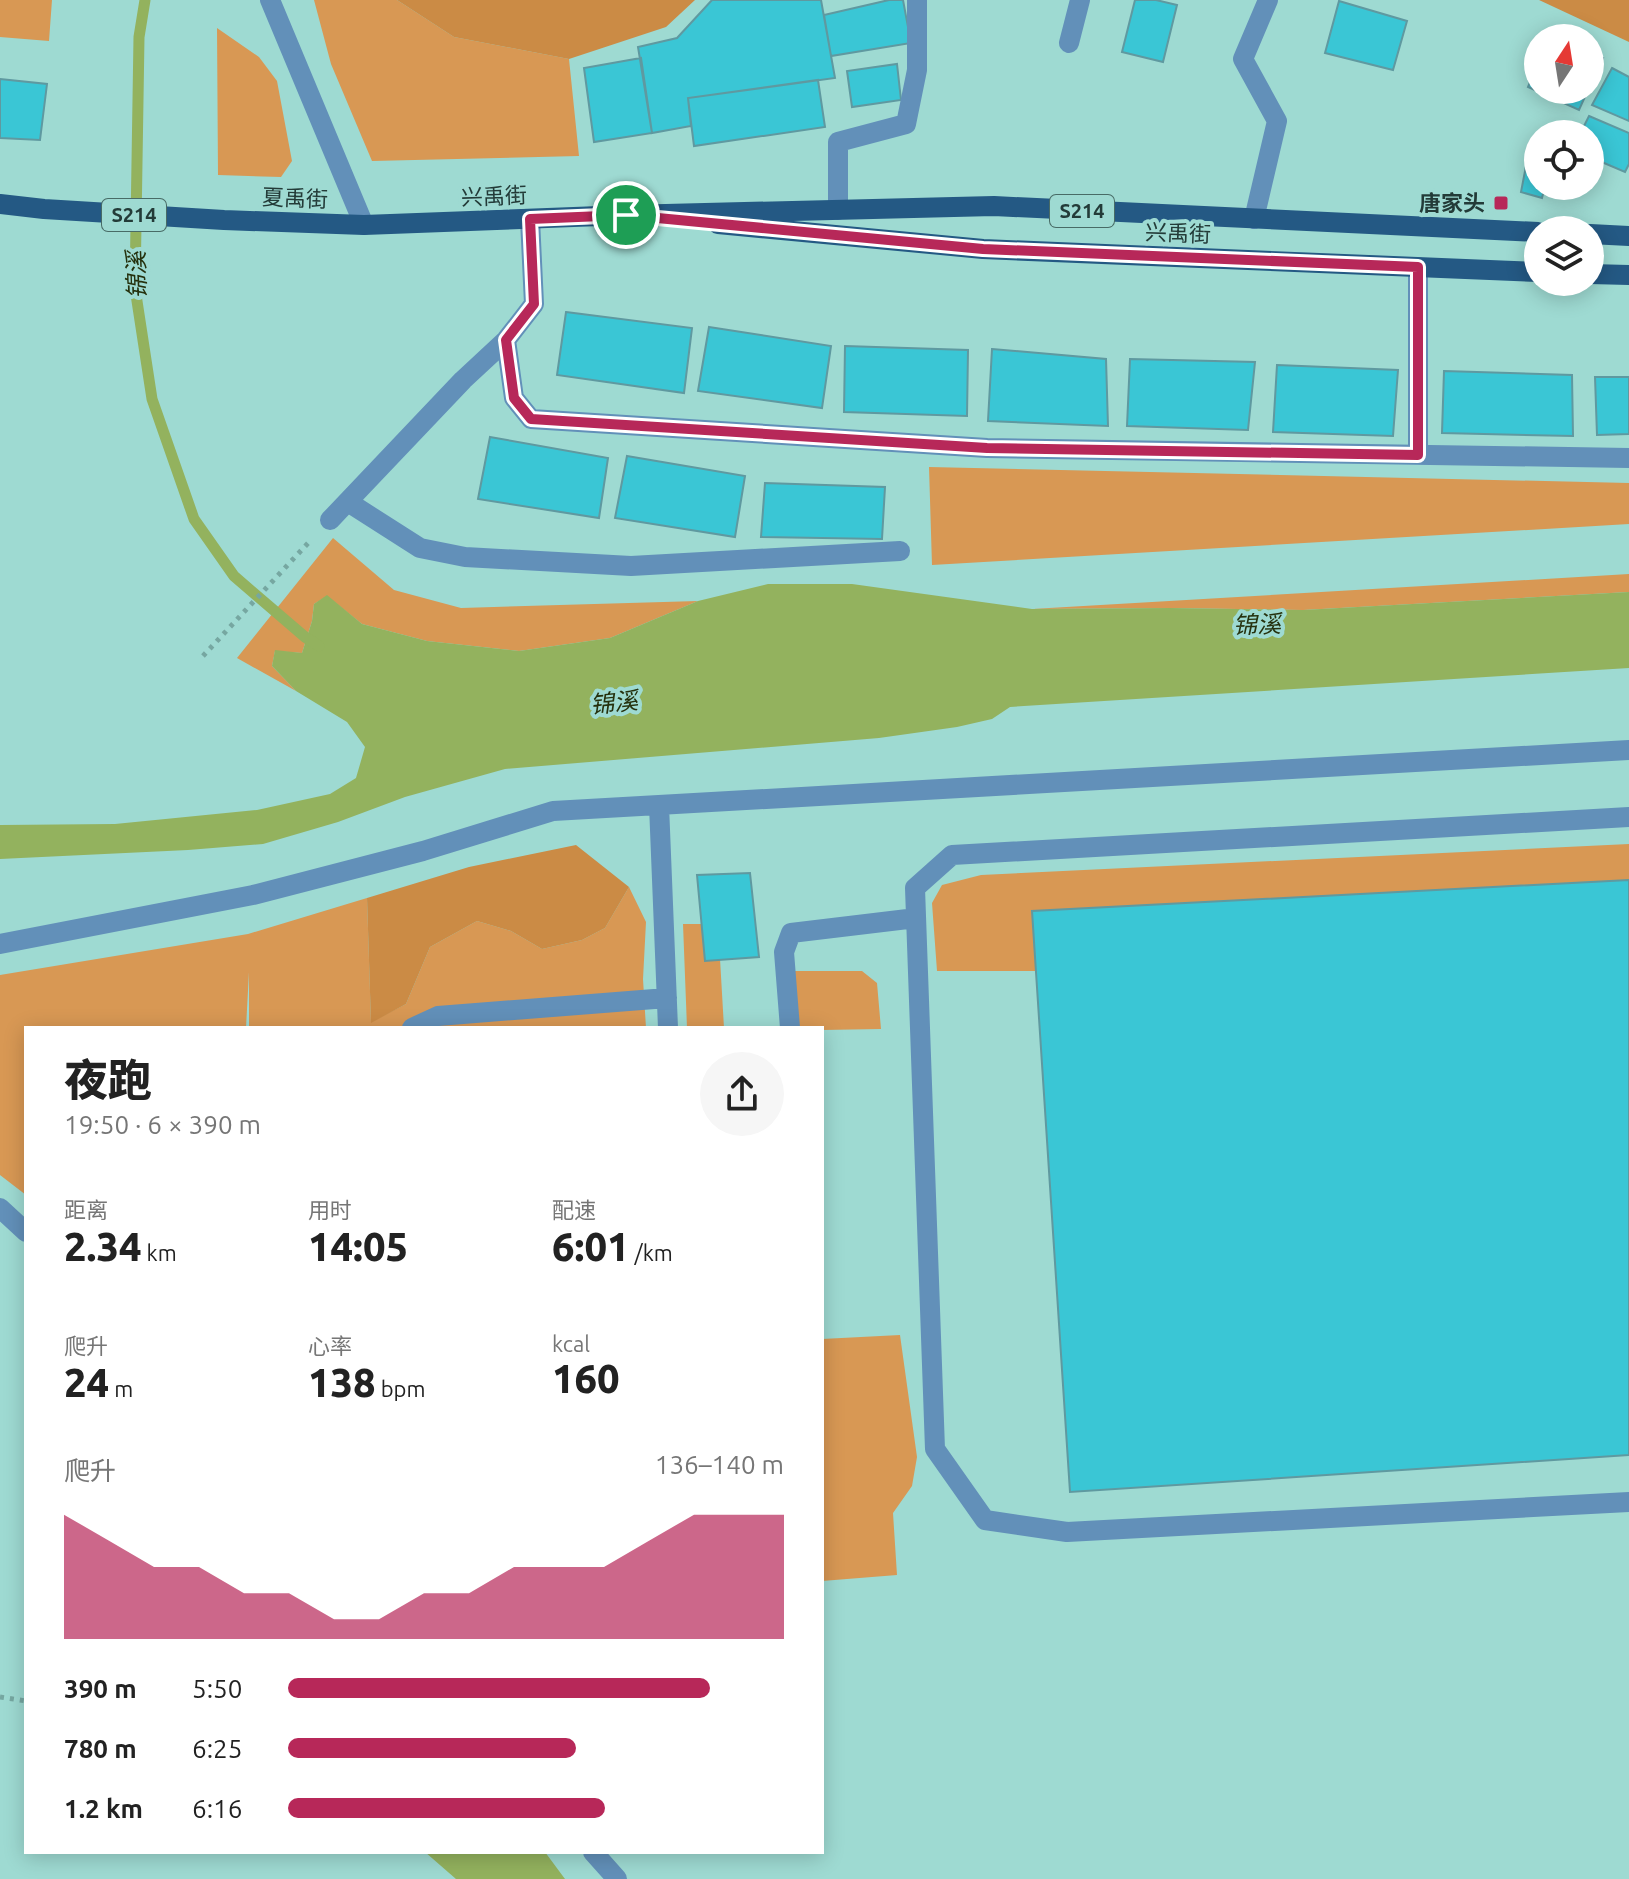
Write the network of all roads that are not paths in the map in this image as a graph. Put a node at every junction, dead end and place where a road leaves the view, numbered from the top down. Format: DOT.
graph roads {
  1 [pos="270,0"];
  2 [pos="917,0"];
  3 [pos="1080,0"];
  4 [pos="1268,0"];
  5 [pos="1069,43"];
  6 [pos="0,204"];
  7 [pos="838,210"];
  8 [pos="626,215"];
  9 [pos="530,219"];
  10 [pos="1254,219"];
  11 [pos="364,225"];
  12 [pos="1524,231"];
  13 [pos="1604,235"];
  14 [pos="1629,236"];
  15 [pos="1418,267"];
  16 [pos="1524,271"];
  17 [pos="1604,274"];
  18 [pos="1629,275"];
  19 [pos="506,340"];
  20 [pos="1418,455"];
  21 [pos="1629,458"];
  22 [pos="348,502"];
  23 [pos="330,520"];
  24 [pos="900,551"];
  25 [pos="1629,750"];
  26 [pos="659,805"];
  27 [pos="1629,817"];
  28 [pos="916,918"];
  29 [pos="0,944"];
  30 [pos="667,998"];
  31 [pos="416,1026"];
  32 [pos="668,1026"];
  33 [pos="790,1026"];
  34 [pos="0,1208"];
  35 [pos="24,1230"];
  36 [pos="1629,1502"];
  37 [pos="595,1854"];
  38 [pos="617,1879"];
  1 -- 11 [label="street"];
  2 -- 7 [label="street"];
  3 -- 5 [label="street"];
  4 -- 10 [label="street"];
  6 -- 11 [label="main road, 夏禹街 / S214"];
  7 -- 8 [label="main road, 兴禹街 / S214"];
  7 -- 10 [label="main road, 兴禹街 / S214"];
  8 -- 9 [label="main road, 兴禹街 / S214"];
  8 -- 15 [label="main road, 兴禹街 / S214"];
  9 -- 11 [label="main road, 兴禹街 / S214"];
  9 -- 19 [label="street"];
  10 -- 12 [label="main road, 兴禹街 / S214"];
  13 -- 14 [label="main road"];
  15 -- 16 [label="main road, 兴禹街 / S214"];
  15 -- 20 [label="street"];
  17 -- 18 [label="main road"];
  19 -- 20 [label="street"];
  19 -- 22 [label="street"];
  20 -- 21 [label="street"];
  22 -- 23 [label="street"];
  22 -- 24 [label="street"];
  25 -- 26 [label="street"];
  26 -- 29 [label="street"];
  26 -- 30 [label="street"];
  27 -- 28 [label="street"];
  28 -- 33 [label="street"];
  28 -- 36 [label="street"];
  30 -- 31 [label="street"];
  30 -- 32 [label="street"];
  34 -- 35 [label="street"];
  37 -- 38 [label="street"];
}
